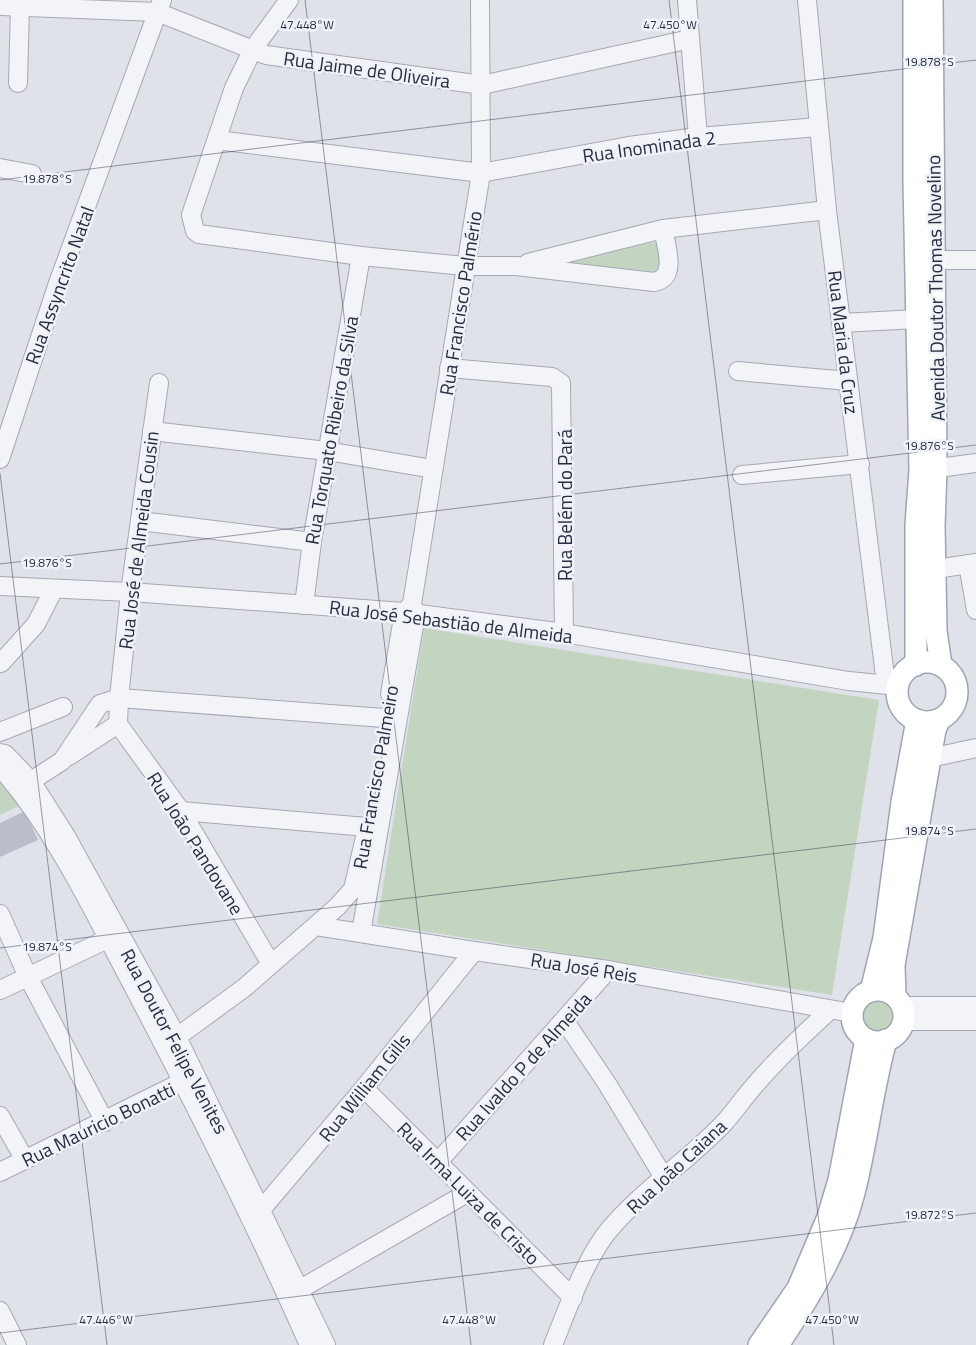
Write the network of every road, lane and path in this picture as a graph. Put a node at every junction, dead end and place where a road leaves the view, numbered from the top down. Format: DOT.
graph roads {
  1 [pos="289,0"];
  2 [pos="480,0"];
  3 [pos="687,0"];
  4 [pos="807,0"];
  5 [pos="914,0"];
  6 [pos="932,0"];
  7 [pos="18,4"];
  8 [pos="110,5"];
  9 [pos="0,6"];
  10 [pos="160,6"];
  11 [pos="690,39"];
  12 [pos="253,49"];
  13 [pos="18,83"];
  14 [pos="482,86"];
  15 [pos="818,127"];
  16 [pos="698,137"];
  17 [pos="217,140"];
  18 [pos="0,168"];
  19 [pos="481,173"];
  20 [pos="32,174"];
  21 [pos="827,210"];
  22 [pos="663,229"];
  23 [pos="361,256"];
  24 [pos="934,260"];
  25 [pos="976,260"];
  26 [pos="465,266"];
  27 [pos="516,266"];
  28 [pos="917,319"];
  29 [pos="841,323"];
  30 [pos="449,368"];
  31 [pos="738,371"];
  32 [pos="848,381"];
  33 [pos="159,384"];
  34 [pos="152,431"];
  35 [pos="327,451"];
  36 [pos="0,459"];
  37 [pos="976,463"];
  38 [pos="860,464"];
  39 [pos="433,469"];
  40 [pos="928,470"];
  41 [pos="742,475"];
  42 [pos="140,521"];
  43 [pos="312,542"];
  44 [pos="972,563"];
  45 [pos="936,569"];
  46 [pos="0,586"];
  47 [pos="54,589"];
  48 [pos="130,592"];
  49 [pos="304,605"];
  50 [pos="411,610"];
  51 [pos="976,610"];
  52 [pos="564,633"];
  53 [pos="1,663"];
  54 [pos="916,665"];
  55 [pos="941,666"];
  56 [pos="892,685"];
  57 [pos="119,698"];
  58 [pos="63,707"];
  59 [pos="392,719"];
  60 [pos="916,720"];
  61 [pos="939,720"];
  62 [pos="118,724"];
  63 [pos="0,732"];
  64 [pos="976,748"];
  65 [pos="0,753"];
  66 [pos="930,758"];
  67 [pos="62,761"];
  68 [pos="0,767"];
  69 [pos="31,781"];
  70 [pos="181,812"];
  71 [pos="373,826"];
  72 [pos="360,891"];
  73 [pos="0,914"];
  74 [pos="316,926"];
  75 [pos="361,933"];
  76 [pos="113,936"];
  77 [pos="474,951"];
  78 [pos="271,964"];
  79 [pos="608,970"];
  80 [pos="28,977"];
  81 [pos="0,990"];
  82 [pos="872,990"];
  83 [pos="976,1006"];
  84 [pos="900,1008"];
  85 [pos="830,1010"];
  86 [pos="852,1014"];
  87 [pos="564,1020"];
  88 [pos="976,1021"];
  89 [pos="177,1037"];
  90 [pos="876,1040"];
  91 [pos="189,1079"];
  92 [pos="364,1088"];
  93 [pos="0,1116"];
  94 [pos="106,1122"];
  95 [pos="25,1160"];
  96 [pos="438,1162"];
  97 [pos="0,1172"];
  98 [pos="663,1176"];
  99 [pos="468,1193"];
  100 [pos="257,1215"];
  101 [pos="294,1293"];
  102 [pos="573,1298"];
  103 [pos="0,1311"];
  104 [pos="17,1345"];
  105 [pos="309,1345"];
  106 [pos="326,1345"];
  107 [pos="553,1345"];
  108 [pos="759,1345"];
  109 [pos="778,1345"];
  1 -- 12 [label="street"];
  2 -- 14 [label="street, Rua Francisco Palmério"];
  3 -- 11 [label="street"];
  4 -- 15 [label="street, Rua Maria da Cruz"];
  5 -- 28 [label="main road, Avenida Doutor Thomas Novelino"];
  6 -- 24 [label="main road, Avenida Doutor Thomas Novelino"];
  7 -- 8 [label="street, Rua Jaime de Oliveira"];
  7 -- 9 [label="street, Rua Jaime de Oliveira"];
  7 -- 13 [label="street"];
  8 -- 10 [label="street, Rua Jaime de Oliveira"];
  10 -- 12 [label="street, Rua Jaime de Oliveira"];
  10 -- 36 [label="street, Rua Assyncrito Natal"];
  11 -- 14 [label="street"];
  11 -- 16 [label="street"];
  12 -- 14 [label="street, Rua Jaime de Oliveira"];
  12 -- 17 [label="street"];
  14 -- 19 [label="street, Rua Francisco Palmério"];
  15 -- 16 [label="street, Rua Inominada 2"];
  15 -- 21 [label="street, Rua Maria da Cruz"];
  16 -- 19 [label="street, Rua Inominada 2"];
  17 -- 19 [label="street, Rua Inominada 2"];
  17 -- 23 [label="street"];
  18 -- 20 [label="street"];
  19 -- 26 [label="street, Rua Francisco Palmério"];
  21 -- 22 [label="street"];
  21 -- 29 [label="street, Rua Maria da Cruz"];
  22 -- 27 [label="street"];
  22 -- 27 [label="street"];
  23 -- 26 [label="street"];
  23 -- 35 [label="street, Rua Torquato Ribeiro da Silva"];
  24 -- 25 [label="street"];
  24 -- 40 [label="main road, Avenida Doutor Thomas Novelino"];
  26 -- 27 [label="street"];
  26 -- 30 [label="street, Rua Francisco Palmério"];
  28 -- 29 [label="street"];
  28 -- 40 [label="main road, Avenida Doutor Thomas Novelino"];
  29 -- 32 [label="street, Rua Maria da Cruz"];
  30 -- 39 [label="street, Rua Francisco Palmério"];
  30 -- 52 [label="street, Rua Belém do Pará"];
  31 -- 32 [label="street"];
  32 -- 38 [label="street, Rua Maria da Cruz"];
  33 -- 34 [label="street, Rua José de Almeida Cousin"];
  34 -- 35 [label="street"];
  34 -- 42 [label="street, Rua José de Almeida Cousin"];
  35 -- 39 [label="street"];
  35 -- 43 [label="street, Rua Torquato Ribeiro da Silva"];
  37 -- 40 [label="street"];
  38 -- 41 [label="street"];
  38 -- 56 [label="street, Rua Maria da Cruz"];
  39 -- 50 [label="street, Rua Francisco Palmério"];
  40 -- 45 [label="main road, Avenida Doutor Thomas Novelino"];
  40 -- 54 [label="main road, Avenida Doutor Thomas Novelino"];
  42 -- 43 [label="street"];
  42 -- 48 [label="street, Rua José de Almeida Cousin"];
  43 -- 49 [label="street, Rua Torquato Ribeiro da Silva"];
  44 -- 45 [label="street"];
  44 -- 51 [label="street"];
  45 -- 55 [label="main road, Avenida Doutor Thomas Novelino"];
  46 -- 47 [label="street, Rua José Sebastião de Almeida"];
  47 -- 48 [label="street, Rua José Sebastião de Almeida"];
  47 -- 53 [label="street"];
  48 -- 49 [label="street, Rua José Sebastião de Almeida"];
  48 -- 57 [label="street, Rua José de Almeida Cousin"];
  49 -- 50 [label="street, Rua José Sebastião de Almeida"];
  50 -- 52 [label="street, Rua José Sebastião de Almeida"];
  50 -- 59 [label="street, Rua Francisco Palmeiro"];
  52 -- 56 [label="street, Rua José Sebastião de Almeida"];
  54 -- 55 [label="main road"];
  54 -- 56 [label="main road"];
  55 -- 61 [label="main road"];
  56 -- 60 [label="main road"];
  57 -- 59 [label="street"];
  57 -- 62 [label="street, Rua José de Almeida Cousin"];
  57 -- 67 [label="street"];
  58 -- 63 [label="street"];
  59 -- 71 [label="street, Rua Francisco Palmeiro"];
  60 -- 61 [label="main road"];
  60 -- 82 [label="main road"];
  61 -- 66 [label="main road"];
  62 -- 67 [label="street"];
  62 -- 70 [label="street, Rua João Pandovane"];
  64 -- 66 [label="street"];
  65 -- 69 [label="street, Rua Doutor Felipe Venites"];
  66 -- 84 [label="main road"];
  67 -- 69 [label="street"];
  68 -- 76 [label="street, Rua Doutor Felipe Venites"];
  69 -- 76 [label="street, Rua Doutor Felipe Venites"];
  70 -- 71 [label="street"];
  70 -- 78 [label="street, Rua João Pandovane"];
  71 -- 72 [label="street, Rua Francisco Palmeiro"];
  72 -- 74 [label="street, Rua Francisco Palmeiro"];
  72 -- 75 [label="street, Rua Francisco Palmeiro"];
  73 -- 80 [label="street"];
  74 -- 75 [label="street, Rua José Reis"];
  74 -- 78 [label="street, Rua Francisco Palmeiro"];
  75 -- 77 [label="street, Rua José Reis"];
  76 -- 80 [label="street"];
  76 -- 89 [label="street, Rua Doutor Felipe Venites"];
  76 -- 91 [label="street, Rua Doutor Felipe Venites"];
  77 -- 79 [label="street, Rua José Reis"];
  77 -- 92 [label="street, Rua William Gills"];
  78 -- 89 [label="street, Rua Francisco Palmeiro"];
  79 -- 85 [label="street, Rua José Reis"];
  79 -- 87 [label="street, Rua Ivaldo P de Almeida"];
  80 -- 81 [label="street"];
  80 -- 94 [label="street"];
  82 -- 84 [label="main road"];
  82 -- 86 [label="main road"];
  83 -- 84 [label="street"];
  84 -- 88 [label="street"];
  84 -- 90 [label="main road"];
  85 -- 86 [label="street, Rua José Reis"];
  85 -- 98 [label="street, Rua João Caiana"];
  86 -- 90 [label="main road"];
  87 -- 96 [label="street, Rua Ivaldo P de Almeida"];
  87 -- 98 [label="street"];
  89 -- 91 [label="street, Rua Doutor Felipe Venites"];
  90 -- 108 [label="main road"];
  90 -- 109 [label="main road"];
  91 -- 94 [label="street, Rua Mauricio Bonatti"];
  91 -- 100 [label="street, Rua Doutor Felipe Venites"];
  92 -- 96 [label="street, Rua Irma Luiza de Cristo"];
  92 -- 100 [label="street, Rua William Gills"];
  93 -- 95 [label="street"];
  94 -- 95 [label="street, Rua Mauricio Bonatti"];
  95 -- 97 [label="street, Rua Mauricio Bonatti"];
  96 -- 99 [label="street, Rua Irma Luiza de Cristo"];
  98 -- 102 [label="street, Rua João Caiana"];
  99 -- 101 [label="street"];
  99 -- 102 [label="street, Rua Irma Luiza de Cristo"];
  100 -- 101 [label="street, Rua Doutor Felipe Venites"];
  101 -- 105 [label="street, Rua Doutor Felipe Venites"];
  101 -- 106 [label="street, Rua Doutor Felipe Venites"];
  102 -- 107 [label="street, Rua João Caiana"];
  103 -- 104 [label="street"];
}
